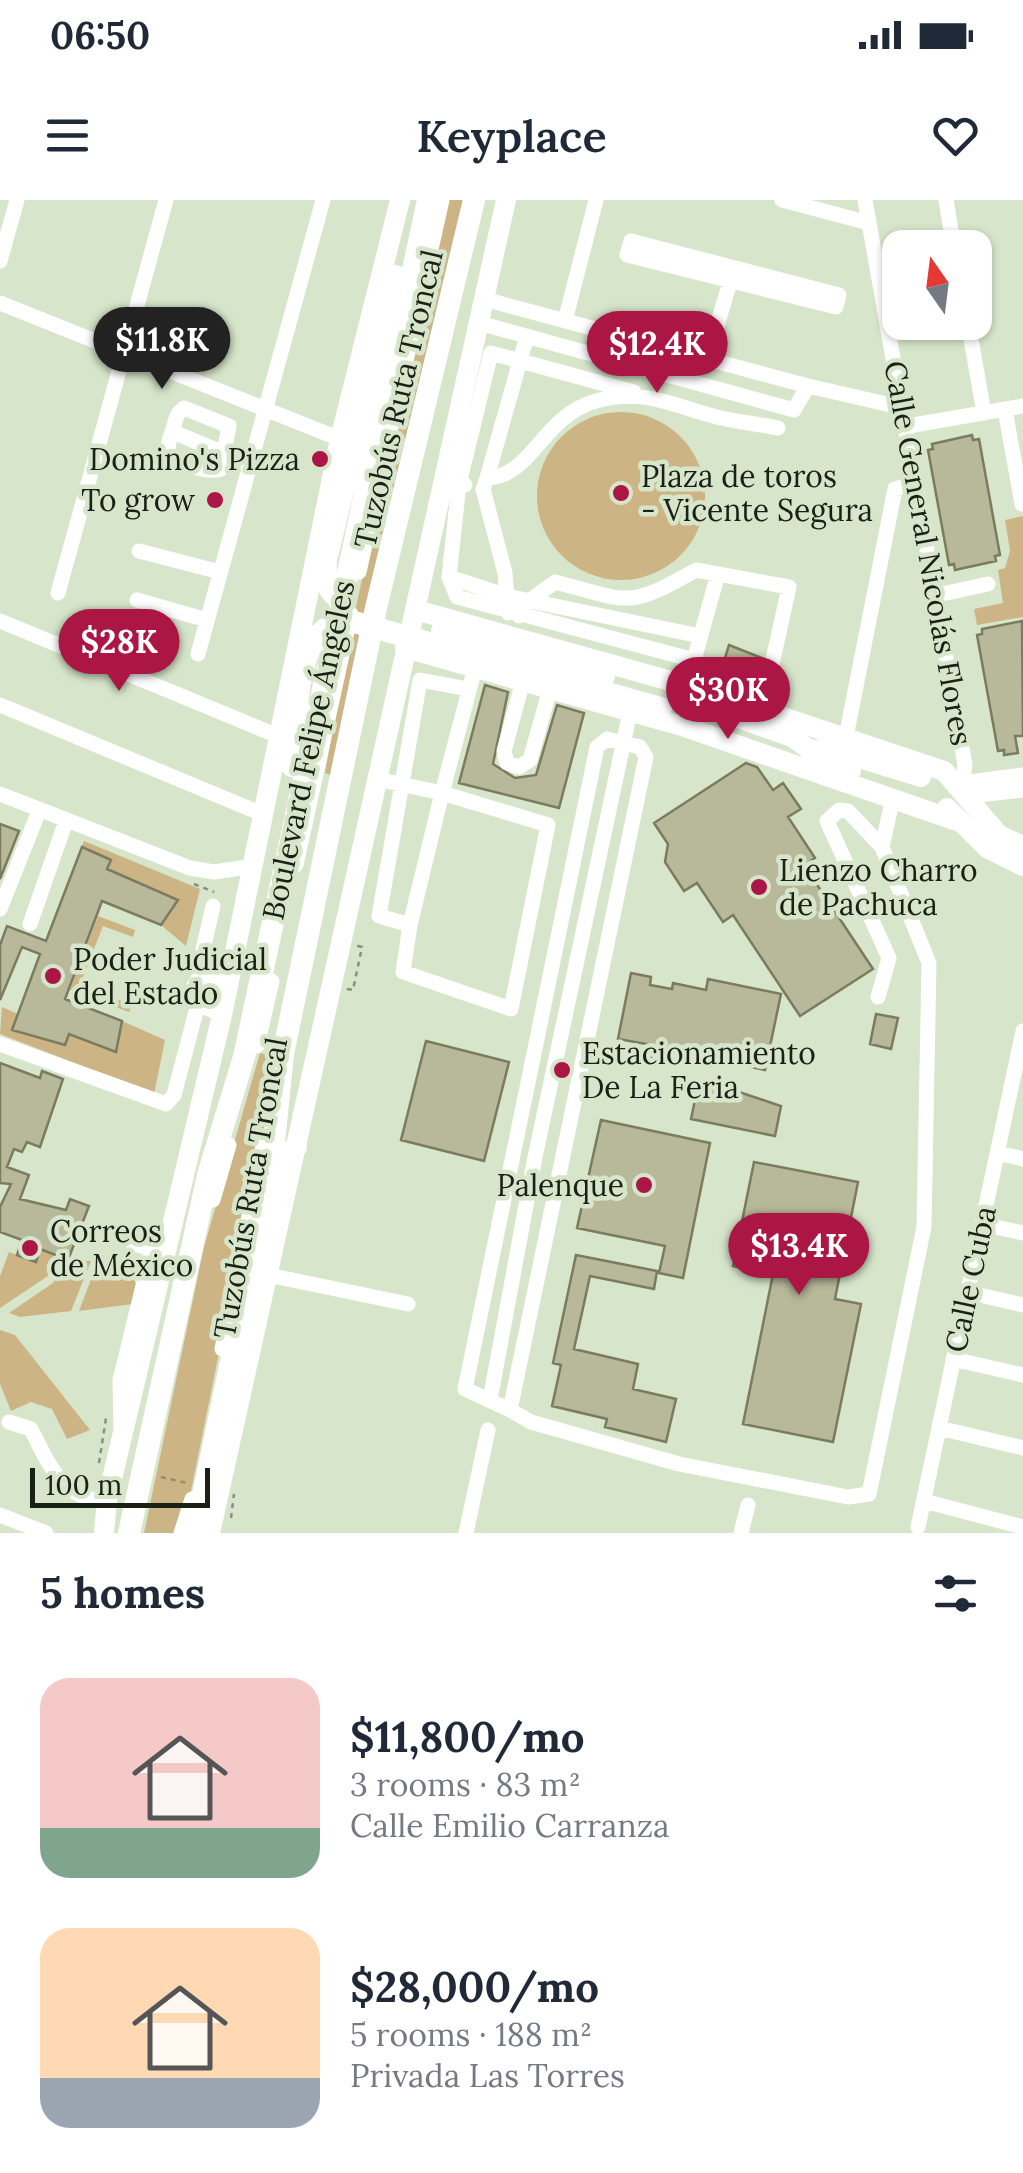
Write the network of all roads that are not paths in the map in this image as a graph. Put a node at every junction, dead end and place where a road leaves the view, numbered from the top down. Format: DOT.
graph roads {
  1 [pos="17,200"];
  2 [pos="166,200"];
  3 [pos="323,200"];
  4 [pos="400,200"];
  5 [pos="414,200"];
  6 [pos="428,200"];
  7 [pos="442,200"];
  8 [pos="470,200"];
  9 [pos="482,200"];
  10 [pos="506,200"];
  11 [pos="596,200"];
  12 [pos="782,200"];
  13 [pos="865,200"];
  14 [pos="946,200"];
  15 [pos="869,223"];
  16 [pos="951,230"];
  17 [pos="664,257"];
  18 [pos="0,261"];
  19 [pos="732,275"];
  20 [pos="484,300"];
  21 [pos="0,302"];
  22 [pos="565,321"];
  23 [pos="479,323"];
  24 [pos="527,336"];
  25 [pos="971,340"];
  26 [pos="122,351"];
  27 [pos="707,359"];
  28 [pos="520,361"];
  29 [pos="808,386"];
  30 [pos="638,393"];
  31 [pos="1023,406"];
  32 [pos="904,408"];
  33 [pos="266,409"];
  34 [pos="1004,410"];
  35 [pos="984,413"];
  36 [pos="908,426"];
  37 [pos="778,428"];
  38 [pos="172,432"];
  39 [pos="340,439"];
  40 [pos="225,454"];
  41 [pos="250,464"];
  42 [pos="917,482"];
  43 [pos="485,483"];
  44 [pos="459,484"];
  45 [pos="1022,504"];
  46 [pos="139,551"];
  47 [pos="220,572"];
  48 [pos="718,574"];
  49 [pos="449,578"];
  50 [pos="988,584"];
  51 [pos="58,593"];
  52 [pos="507,596"];
  53 [pos="933,596"];
  54 [pos="138,600"];
  55 [pos="529,601"];
  56 [pos="416,610"];
  57 [pos="514,615"];
  58 [pos="359,616"];
  59 [pos="442,618"];
  60 [pos="207,620"];
  61 [pos="0,621"];
  62 [pos="700,636"];
  63 [pos="406,648"];
  64 [pos="198,654"];
  65 [pos="432,656"];
  66 [pos="475,668"];
  67 [pos="523,682"];
  68 [pos="468,688"];
  69 [pos="550,689"];
  70 [pos="663,701"];
  71 [pos="0,705"];
  72 [pos="762,710"];
  73 [pos="630,712"];
  74 [pos="278,736"];
  75 [pos="846,737"];
  76 [pos="622,740"];
  77 [pos="810,750"];
  78 [pos="1023,775"];
  79 [pos="377,779"];
  80 [pos="400,784"];
  81 [pos="961,788"];
  82 [pos="1023,790"];
  83 [pos="442,793"];
  84 [pos="0,794"];
  85 [pos="893,797"];
  86 [pos="39,811"];
  87 [pos="266,816"];
  88 [pos="954,820"];
  89 [pos="66,821"];
  90 [pos="1023,846"];
  91 [pos="882,847"];
  92 [pos="254,866"];
  93 [pos="1023,866"];
  94 [pos="212,906"];
  95 [pos="0,908"];
  96 [pos="30,924"];
  97 [pos="410,925"];
  98 [pos="554,944"];
  99 [pos="578,950"];
  100 [pos="606,956"];
  101 [pos="206,977"];
  102 [pos="230,977"];
  103 [pos="878,997"];
  104 [pos="198,1004"];
  105 [pos="222,1015"];
  106 [pos="1023,1031"];
  107 [pos="0,1044"];
  108 [pos="1018,1082"];
  109 [pos="278,1110"];
  110 [pos="296,1146"];
  111 [pos="512,1152"];
  112 [pos="998,1153"];
  113 [pos="535,1157"];
  114 [pos="1023,1158"];
  115 [pos="563,1161"];
  116 [pos="271,1171"];
  117 [pos="208,1174"];
  118 [pos="266,1198"];
  119 [pos="982,1224"];
  120 [pos="278,1225"];
  121 [pos="1023,1233"];
  122 [pos="132,1243"];
  123 [pos="158,1252"];
  124 [pos="268,1275"];
  125 [pos="966,1292"];
  126 [pos="484,1295"];
  127 [pos="510,1302"];
  128 [pos="408,1304"];
  129 [pos="1023,1305"];
  130 [pos="533,1306"];
  131 [pos="953,1359"];
  132 [pos="1023,1375"];
  133 [pos="490,1400"];
  134 [pos="510,1410"];
  135 [pos="10,1422"];
  136 [pos="938,1428"];
  137 [pos="488,1430"];
  138 [pos="1023,1448"];
  139 [pos="107,1500"];
  140 [pos="924,1501"];
  141 [pos="748,1505"];
  142 [pos="0,1516"];
  143 [pos="918,1527"];
  144 [pos="1023,1527"];
  145 [pos="46,1533"];
  146 [pos="104,1533"];
  147 [pos="134,1533"];
  148 [pos="183,1533"];
  149 [pos="195,1533"];
  150 [pos="210,1533"];
  151 [pos="466,1533"];
  152 [pos="741,1533"];
  1 -- 18 [label="street"];
  2 -- 26 [label="street"];
  3 -- 33 [label="street"];
  4 -- 39 [label="main road, Boulevard Felipe Ángeles"];
  5 -- 58 [label="highway"];
  6 -- 117 [label="highway, Boulevard Felipe Ángeles"];
  7 -- 147 [label="street, Tuzobús Ruta Troncal"];
  8 -- 109 [label="highway, Boulevard Felipe Ángeles"];
  8 -- 148 [label="street, Tuzobús Ruta Troncal"];
  9 -- 58 [label="highway"];
  10 -- 20 [label="main road"];
  11 -- 22 [label="street"];
  12 -- 15 [label="street"];
  13 -- 15 [label="street, Calle General Nicolás Flores"];
  14 -- 16 [label="street"];
  15 -- 32 [label="street, Calle General Nicolás Flores"];
  17 -- 19 [label="street"];
  19 -- 19 [label="street"];
  19 -- 27 [label="street"];
  20 -- 22 [label="street"];
  20 -- 23 [label="main road"];
  21 -- 26 [label="street"];
  22 -- 27 [label="street"];
  23 -- 24 [label="street"];
  23 -- 56 [label="main road"];
  24 -- 28 [label="street"];
  24 -- 29 [label="street"];
  25 -- 35 [label="street"];
  26 -- 33 [label="street"];
  26 -- 51 [label="street"];
  27 -- 29 [label="street"];
  28 -- 30 [label="street"];
  28 -- 43 [label="street"];
  28 -- 44 [label="street"];
  29 -- 32 [label="street"];
  30 -- 37 [label="street"];
  30 -- 43 [label="street"];
  31 -- 34 [label="street"];
  32 -- 36 [label="street, Calle General Nicolás Flores"];
  33 -- 39 [label="street"];
  33 -- 41 [label="street"];
  34 -- 35 [label="street"];
  34 -- 45 [label="street"];
  35 -- 36 [label="street"];
  36 -- 42 [label="street, Calle General Nicolás Flores"];
  38 -- 40 [label="street"];
  38 -- 40 [label="street"];
  38 -- 40 [label="street"];
  39 -- 74 [label="main road, Boulevard Felipe Ángeles"];
  40 -- 41 [label="street"];
  41 -- 47 [label="street"];
  42 -- 53 [label="street, Calle General Nicolás Flores"];
  42 -- 75 [label="street"];
  43 -- 44 [label="street"];
  43 -- 52 [label="street"];
  44 -- 49 [label="street"];
  46 -- 47 [label="street"];
  47 -- 60 [label="street"];
  48 -- 55 [label="street"];
  48 -- 62 [label="street"];
  48 -- 72 [label="street"];
  49 -- 52 [label="street"];
  49 -- 57 [label="street"];
  50 -- 53 [label="street"];
  52 -- 55 [label="street"];
  52 -- 57 [label="street"];
  53 -- 81 [label="street, Calle General Nicolás Flores"];
  54 -- 60 [label="street"];
  55 -- 57 [label="street"];
  55 -- 62 [label="street"];
  56 -- 59 [label="main road"];
  56 -- 63 [label="main road"];
  57 -- 62 [label="street"];
  58 -- 70 [label="highway"];
  58 -- 109 [label="highway"];
  58 -- 117 [label="highway"];
  59 -- 65 [label="main road"];
  59 -- 72 [label="main road"];
  60 -- 64 [label="street"];
  61 -- 74 [label="street"];
  63 -- 65 [label="main road"];
  63 -- 79 [label="main road"];
  65 -- 66 [label="main road"];
  66 -- 67 [label="main road"];
  66 -- 68 [label="street"];
  67 -- 69 [label="main road"];
  67 -- 69 [label="street"];
  68 -- 80 [label="street"];
  68 -- 83 [label="street"];
  69 -- 73 [label="main road"];
  70 -- 77 [label="main road"];
  71 -- 87 [label="street"];
  72 -- 75 [label="main road"];
  73 -- 76 [label="street"];
  73 -- 85 [label="main road"];
  74 -- 87 [label="main road, Boulevard Felipe Ángeles"];
  75 -- 81 [label="main road"];
  76 -- 98 [label="street"];
  76 -- 99 [label="street"];
  76 -- 100 [label="street"];
  77 -- 81 [label="main road"];
  77 -- 88 [label="main road"];
  78 -- 81 [label="street"];
  79 -- 80 [label="street"];
  79 -- 110 [label="main road"];
  80 -- 83 [label="street"];
  80 -- 97 [label="street"];
  81 -- 82 [label="street"];
  81 -- 88 [label="main road"];
  81 -- 90 [label="main road"];
  83 -- 97 [label="street"];
  83 -- 97 [label="street"];
  84 -- 86 [label="street"];
  85 -- 88 [label="main road"];
  85 -- 91 [label="street"];
  86 -- 89 [label="street"];
  86 -- 95 [label="street"];
  87 -- 92 [label="main road, Boulevard Felipe Ángeles"];
  88 -- 93 [label="main road"];
  89 -- 92 [label="street"];
  89 -- 96 [label="street"];
  91 -- 103 [label="street"];
  91 -- 134 [label="street"];
  92 -- 102 [label="main road, Boulevard Felipe Ángeles"];
  94 -- 101 [label="street"];
  98 -- 99 [label="street"];
  98 -- 111 [label="street"];
  99 -- 100 [label="street"];
  99 -- 113 [label="street"];
  100 -- 115 [label="street"];
  101 -- 102 [label="street"];
  101 -- 104 [label="street"];
  102 -- 105 [label="main road, Boulevard Felipe Ángeles"];
  104 -- 105 [label="street"];
  104 -- 107 [label="street"];
  105 -- 123 [label="main road, Boulevard Felipe Ángeles"];
  106 -- 108 [label="street, Calle Cuba"];
  108 -- 112 [label="street, Calle Cuba"];
  109 -- 116 [label="highway, Boulevard Felipe Ángeles"];
  110 -- 116 [label="highway"];
  110 -- 120 [label="main road"];
  111 -- 113 [label="street"];
  111 -- 126 [label="street"];
  112 -- 114 [label="street"];
  112 -- 119 [label="street, Calle Cuba"];
  113 -- 115 [label="street"];
  113 -- 127 [label="street"];
  115 -- 130 [label="street"];
  116 -- 118 [label="highway, Boulevard Felipe Ángeles"];
  117 -- 147 [label="highway, Boulevard Felipe Ángeles"];
  118 -- 120 [label="highway"];
  118 -- 149 [label="highway, Boulevard Felipe Ángeles"];
  119 -- 121 [label="street"];
  119 -- 125 [label="street, Calle Cuba"];
  120 -- 124 [label="main road"];
  122 -- 123 [label="street"];
  123 -- 139 [label="main road, Boulevard Felipe Ángeles"];
  124 -- 128 [label="street"];
  124 -- 150 [label="main road"];
  125 -- 129 [label="street"];
  125 -- 131 [label="street, Calle Cuba"];
  126 -- 127 [label="street"];
  126 -- 133 [label="street"];
  127 -- 130 [label="street"];
  127 -- 133 [label="street"];
  130 -- 134 [label="street"];
  131 -- 132 [label="street"];
  131 -- 136 [label="street, Calle Cuba"];
  133 -- 134 [label="street"];
  135 -- 139 [label="street"];
  136 -- 138 [label="street"];
  136 -- 140 [label="street, Calle Cuba"];
  137 -- 151 [label="street"];
  139 -- 146 [label="main road, Boulevard Felipe Ángeles"];
  140 -- 143 [label="street, Calle Cuba"];
  140 -- 144 [label="street"];
  141 -- 152 [label="street"];
  142 -- 145 [label="street"];
}
